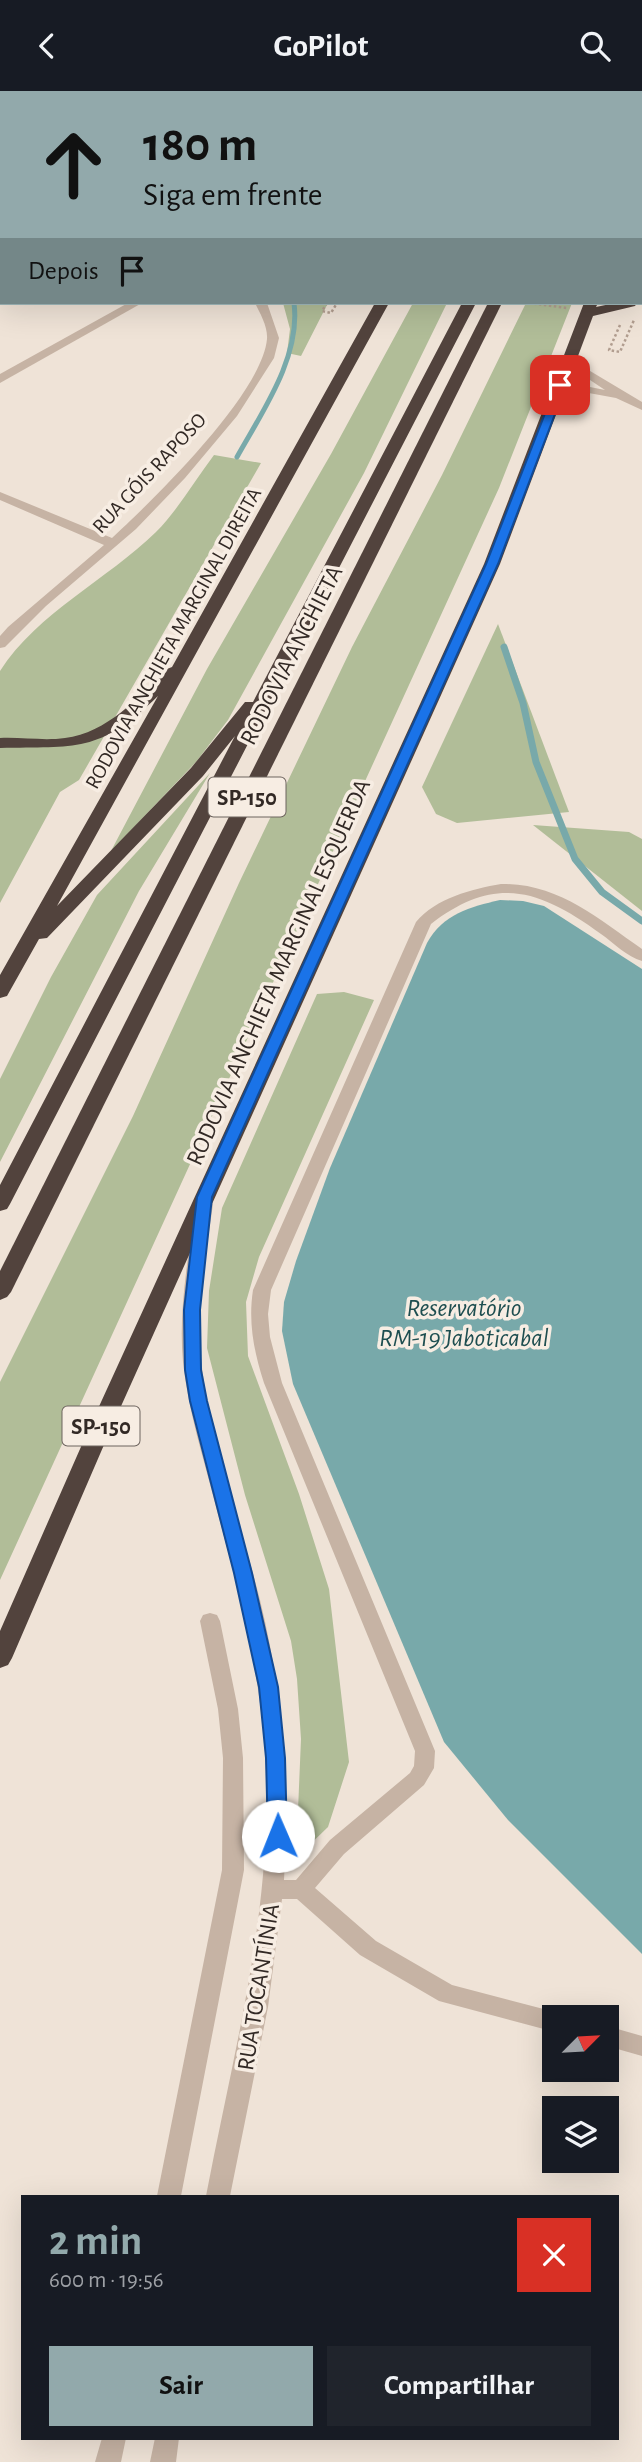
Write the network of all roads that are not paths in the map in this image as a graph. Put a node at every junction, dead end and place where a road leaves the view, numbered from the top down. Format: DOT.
graph roads {
  1 [pos="132,305"];
  2 [pos="262,305"];
  3 [pos="381,305"];
  4 [pos="468,305"];
  5 [pos="494,305"];
  6 [pos="588,309"];
  7 [pos="627,309"];
  8 [pos="570,362"];
  9 [pos="0,379"];
  10 [pos="560,385"];
  11 [pos="623,397"];
  12 [pos="642,406"];
  13 [pos="0,496"];
  14 [pos="114,544"];
  15 [pos="0,645"];
  16 [pos="183,662"];
  17 [pos="281,669"];
  18 [pos="0,731"];
  19 [pos="19,742"];
  20 [pos="0,743"];
  21 [pos="20,956"];
  22 [pos="642,956"];
  23 [pos="0,992"];
  24 [pos="205,1197"];
  25 [pos="0,1205"];
  26 [pos="0,1292"];
  27 [pos="210,1621"];
  28 [pos="0,1658"];
  29 [pos="301,1889"];
  30 [pos="274,1890"];
  31 [pos="542,2019"];
  32 [pos="620,2040"];
  33 [pos="642,2046"];
  34 [pos="169,2195"];
  35 [pos="218,2195"];
  36 [pos="114,2440"];
  37 [pos="167,2440"];
  38 [pos="108,2462"];
  39 [pos="163,2462"];
  1 -- 9 [label="street"];
  2 -- 14 [label="street, RUA GÓIS RAPOSO"];
  3 -- 16 [label="highway, RODOVIA ANCHIETA MARGINAL DIREITA"];
  4 -- 17 [label="highway, RODOVIA ANCHIETA / SP-150"];
  5 -- 26 [label="highway, RODOVIA ANCHIETA / SP-150"];
  6 -- 7 [label="highway"];
  6 -- 8 [label="highway, RODOVIA ANCHIETA MARGINAL ESQUERDA / SP-150"];
  8 -- 10 [label="highway, RODOVIA ANCHIETA MARGINAL ESQUERDA / SP-150"];
  8 -- 11 [label="street"];
  10 -- 11 [label="street"];
  10 -- 24 [label="highway, RODOVIA ANCHIETA MARGINAL ESQUERDA / SP-150"];
  11 -- 12 [label="street"];
  13 -- 14 [label="street"];
  14 -- 15 [label="street, RUA GÓIS RAPOSO"];
  16 -- 19 [label="highway"];
  16 -- 21 [label="highway, RODOVIA ANCHIETA MARGINAL DIREITA"];
  17 -- 21 [label="highway"];
  17 -- 25 [label="highway, RODOVIA ANCHIETA / SP-150"];
  18 -- 19 [label="highway"];
  19 -- 20 [label="highway"];
  21 -- 23 [label="highway, RODOVIA ANCHIETA MARGINAL DIREITA"];
  22 -- 29 [label="street"];
  24 -- 28 [label="highway, RODOVIA ANCHIETA MARGINAL ESQUERDA / SP-150"];
  24 -- 30 [label="street, RUA TOCANTÍNIA"];
  27 -- 34 [label="street, RUA TOCANTÍNIA"];
  29 -- 30 [label="street"];
  29 -- 31 [label="street"];
  30 -- 35 [label="street, RUA TOCANTÍNIA"];
  32 -- 33 [label="street"];
  36 -- 38 [label="street"];
  37 -- 39 [label="street"];
}
